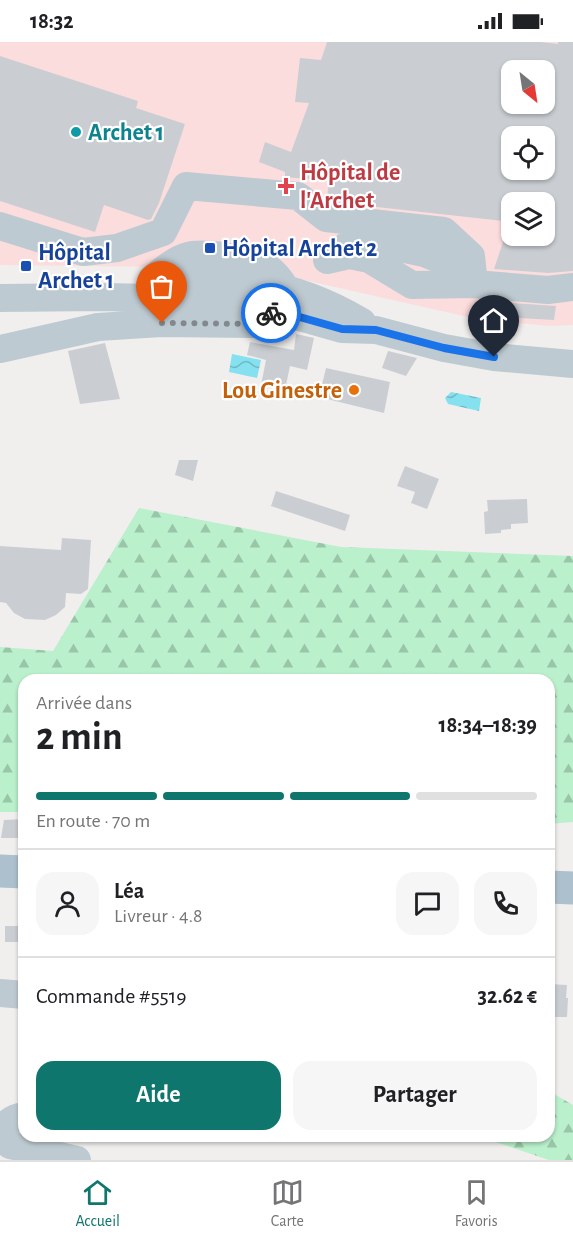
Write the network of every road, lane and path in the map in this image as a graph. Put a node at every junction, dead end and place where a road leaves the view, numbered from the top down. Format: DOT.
graph roads {
  1 [pos="0,226"];
  2 [pos="0,280"];
  3 [pos="474,284"];
  4 [pos="573,287"];
  5 [pos="0,298"];
  6 [pos="296,304"];
  7 [pos="0,349"];
  8 [pos="573,364"];
  9 [pos="0,871"];
  10 [pos="18,872"];
  11 [pos="555,887"];
  12 [pos="573,888"];
  13 [pos="0,993"];
  14 [pos="18,994"];
  15 [pos="18,1117"];
  16 [pos="77,1160"];
  1 -- 3 [label="street"];
  2 -- 6 [label="street"];
  3 -- 4 [label="street"];
  3 -- 6 [label="street"];
  5 -- 6 [label="street"];
  6 -- 7 [label="street"];
  6 -- 8 [label="street"];
  9 -- 10 [label="main road"];
  11 -- 12 [label="main road"];
  13 -- 14 [label="street"];
  15 -- 16 [label="street"];
}
